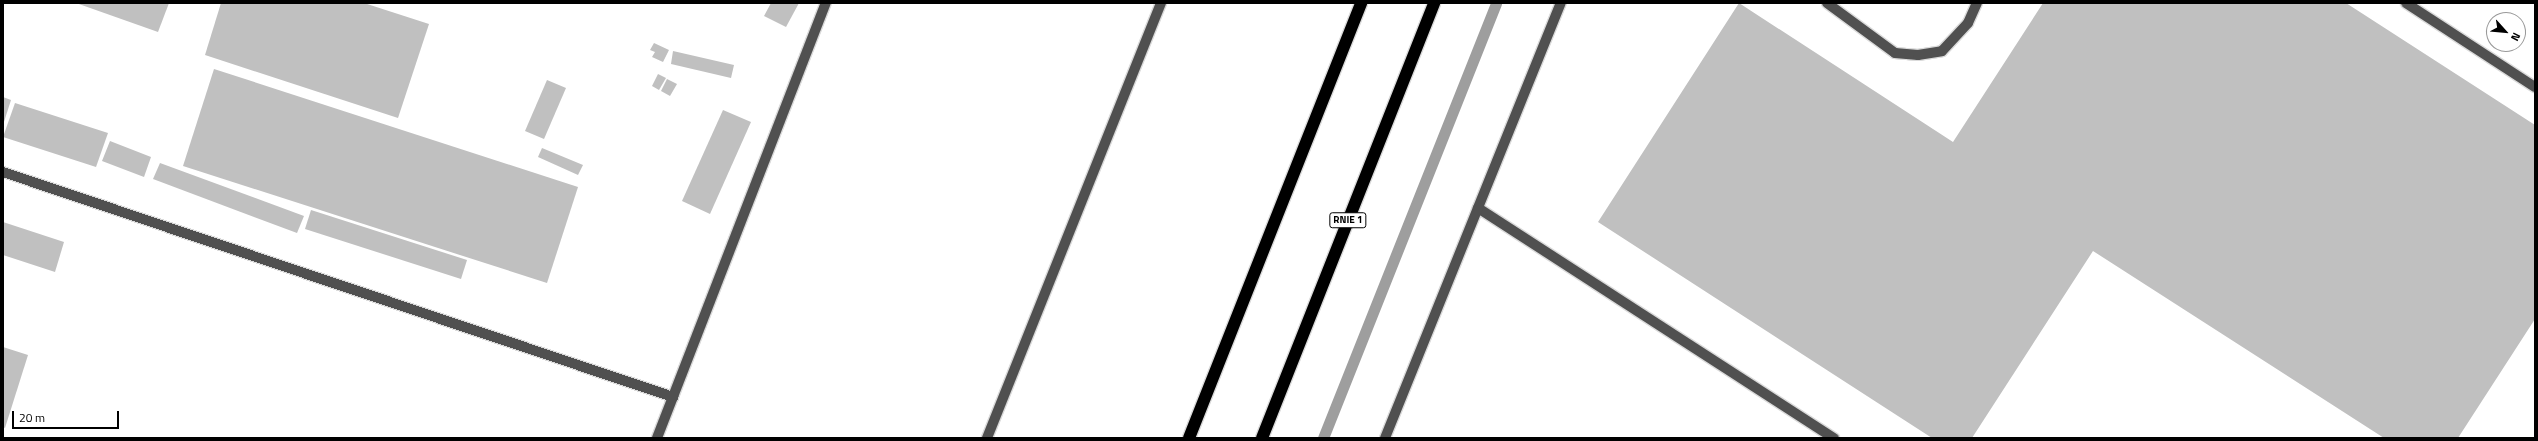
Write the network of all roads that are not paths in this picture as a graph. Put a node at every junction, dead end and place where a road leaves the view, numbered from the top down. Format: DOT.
graph roads {
  1 [pos="826,3"];
  2 [pos="1161,3"];
  3 [pos="1361,3"];
  4 [pos="1434,3"];
  5 [pos="1561,3"];
  6 [pos="1827,3"];
  7 [pos="1977,3"];
  8 [pos="2406,3"];
  9 [pos="2535,87"];
  10 [pos="3,172"];
  11 [pos="1478,208"];
  12 [pos="673,397"];
  13 [pos="657,438"];
  14 [pos="987,438"];
  15 [pos="1189,438"];
  16 [pos="1262,438"];
  17 [pos="1385,438"];
  18 [pos="1834,438"];
  1 -- 12 [label="street"];
  2 -- 14 [label="street"];
  3 -- 15 [label="highway"];
  4 -- 16 [label="highway, RNIE 1"];
  5 -- 11 [label="street"];
  6 -- 7 [label="street"];
  8 -- 9 [label="street"];
  10 -- 12 [label="street"];
  11 -- 17 [label="street"];
  11 -- 18 [label="street"];
  12 -- 13 [label="street"];
}
